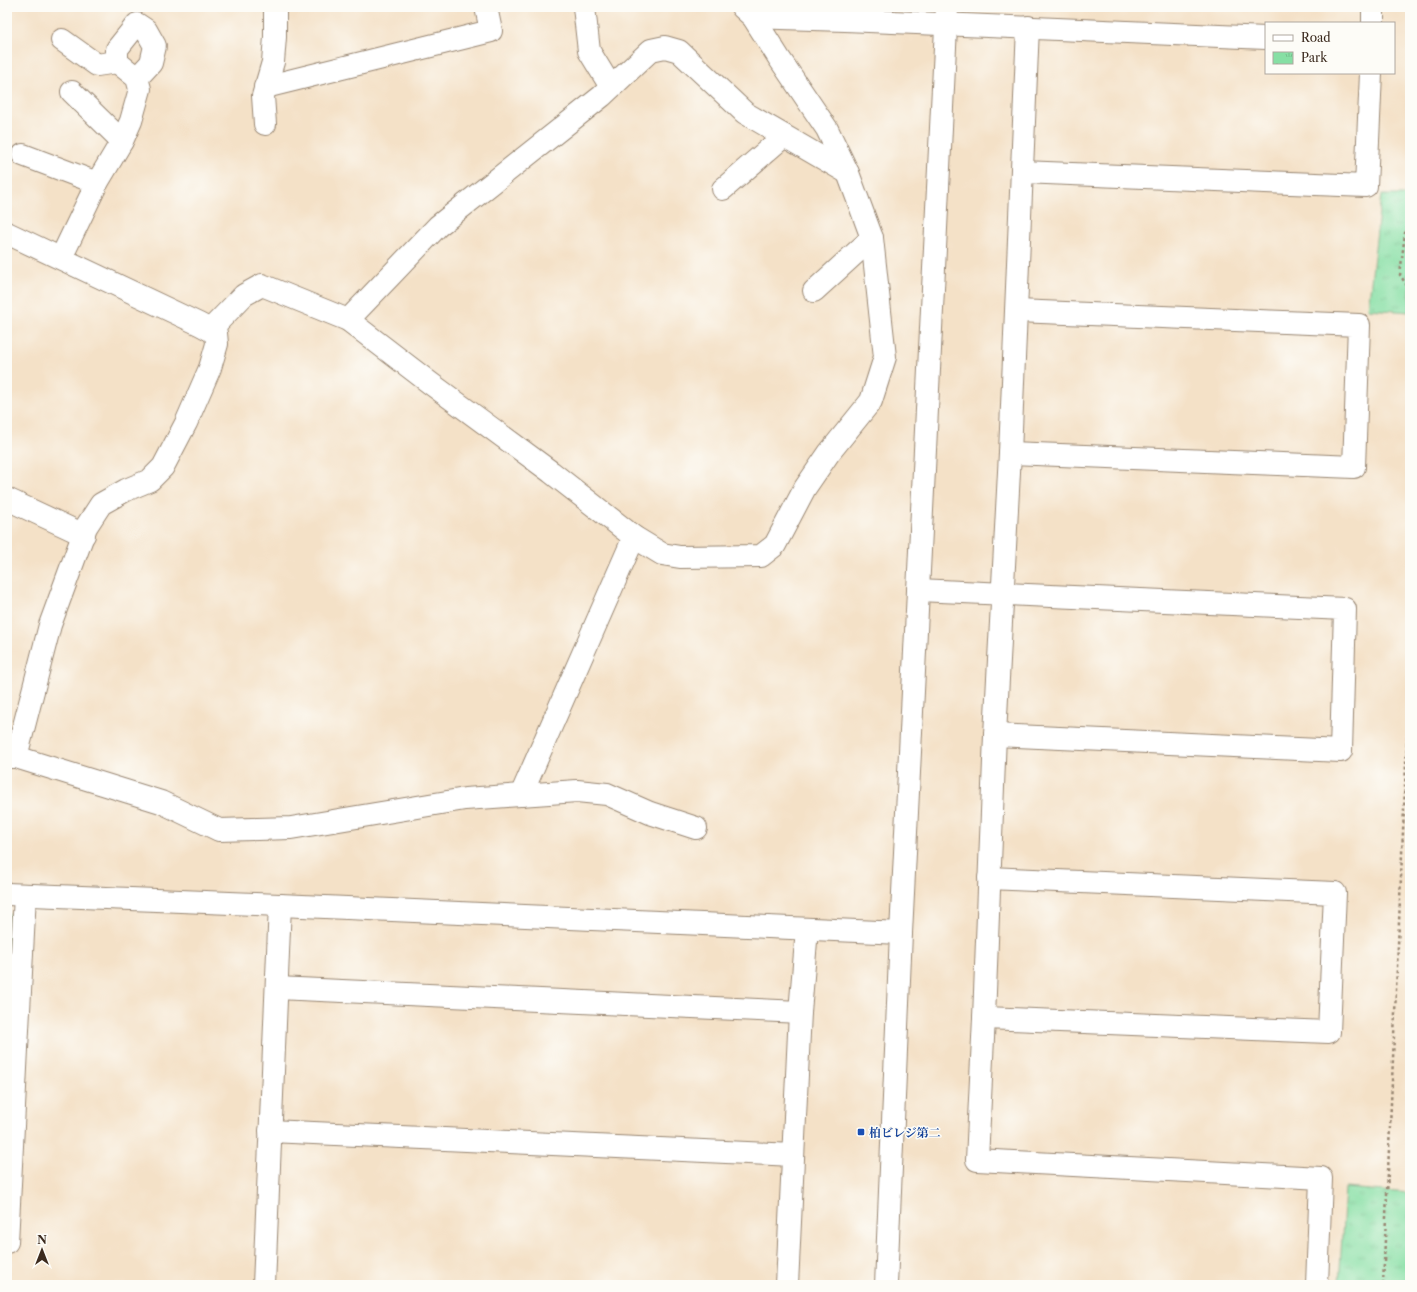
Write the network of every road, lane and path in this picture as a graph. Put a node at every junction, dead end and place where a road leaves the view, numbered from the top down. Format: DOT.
graph roads {
  1 [pos="486,7"];
  2 [pos="584,7"];
  3 [pos="1373,7"];
  4 [pos="271,10"];
  5 [pos="748,12"];
  6 [pos="846,13"];
  7 [pos="947,16"];
  8 [pos="1373,22"];
  9 [pos="1028,27"];
  10 [pos="1265,38"];
  11 [pos="62,40"];
  12 [pos="117,62"];
  13 [pos="1371,74"];
  14 [pos="136,78"];
  15 [pos="265,87"];
  16 [pos="611,87"];
  17 [pos="72,92"];
  18 [pos="265,124"];
  19 [pos="784,136"];
  20 [pos="122,141"];
  21 [pos="23,155"];
  22 [pos="1022,172"];
  23 [pos="848,173"];
  24 [pos="97,183"];
  25 [pos="723,189"];
  26 [pos="1410,227"];
  27 [pos="7,233"];
  28 [pos="872,238"];
  29 [pos="61,258"];
  30 [pos="1410,290"];
  31 [pos="814,291"];
  32 [pos="1017,311"];
  33 [pos="348,320"];
  34 [pos="210,330"];
  35 [pos="1010,453"];
  36 [pos="7,499"];
  37 [pos="84,535"];
  38 [pos="634,537"];
  39 [pos="918,590"];
  40 [pos="1003,593"];
  41 [pos="1410,673"];
  42 [pos="995,735"];
  43 [pos="12,757"];
  44 [pos="521,795"];
  45 [pos="696,828"];
  46 [pos="990,878"];
  47 [pos="16,894"];
  48 [pos="280,905"];
  49 [pos="807,929"];
  50 [pos="901,933"];
  51 [pos="277,988"];
  52 [pos="800,1012"];
  53 [pos="984,1018"];
  54 [pos="270,1131"];
  55 [pos="793,1155"];
  56 [pos="7,1242"];
  57 [pos="265,1285"];
  58 [pos="787,1285"];
  59 [pos="886,1285"];
  60 [pos="1317,1285"];
  61 [pos="1383,1285"];
  1 -- 15 [label="street"];
  2 -- 16 [label="street"];
  3 -- 8 [label="street"];
  4 -- 15 [label="street"];
  5 -- 6 [label="street"];
  5 -- 23 [label="street"];
  6 -- 7 [label="street"];
  7 -- 9 [label="street"];
  7 -- 39 [label="street"];
  9 -- 10 [label="street"];
  9 -- 22 [label="street"];
  11 -- 12 [label="street"];
  12 -- 14 [label="street"];
  12 -- 14 [label="street"];
  13 -- 22 [label="street"];
  14 -- 20 [label="street"];
  15 -- 18 [label="street"];
  16 -- 19 [label="street"];
  16 -- 33 [label="street"];
  17 -- 20 [label="street"];
  19 -- 23 [label="street"];
  19 -- 25 [label="street"];
  20 -- 24 [label="street"];
  21 -- 24 [label="street"];
  22 -- 32 [label="street"];
  23 -- 28 [label="street"];
  24 -- 29 [label="street"];
  26 -- 30 [label="path"];
  27 -- 29 [label="street"];
  28 -- 31 [label="street"];
  28 -- 38 [label="street"];
  29 -- 34 [label="street"];
  32 -- 35 [label="street"];
  32 -- 35 [label="street"];
  33 -- 34 [label="street"];
  33 -- 38 [label="street"];
  34 -- 37 [label="street"];
  35 -- 40 [label="street"];
  36 -- 37 [label="street"];
  37 -- 43 [label="street"];
  38 -- 44 [label="street"];
  39 -- 40 [label="street"];
  39 -- 50 [label="street"];
  40 -- 42 [label="street"];
  40 -- 42 [label="street"];
  41 -- 61 [label="path"];
  42 -- 46 [label="street"];
  43 -- 44 [label="street"];
  44 -- 45 [label="street"];
  46 -- 53 [label="street"];
  46 -- 53 [label="street"];
  47 -- 48 [label="street"];
  47 -- 56 [label="street"];
  48 -- 49 [label="street"];
  48 -- 51 [label="street"];
  49 -- 50 [label="street"];
  49 -- 52 [label="street"];
  50 -- 59 [label="street"];
  51 -- 52 [label="street"];
  51 -- 54 [label="street"];
  52 -- 55 [label="street"];
  53 -- 60 [label="street"];
  54 -- 55 [label="street"];
  54 -- 57 [label="street"];
  55 -- 58 [label="street"];
}
